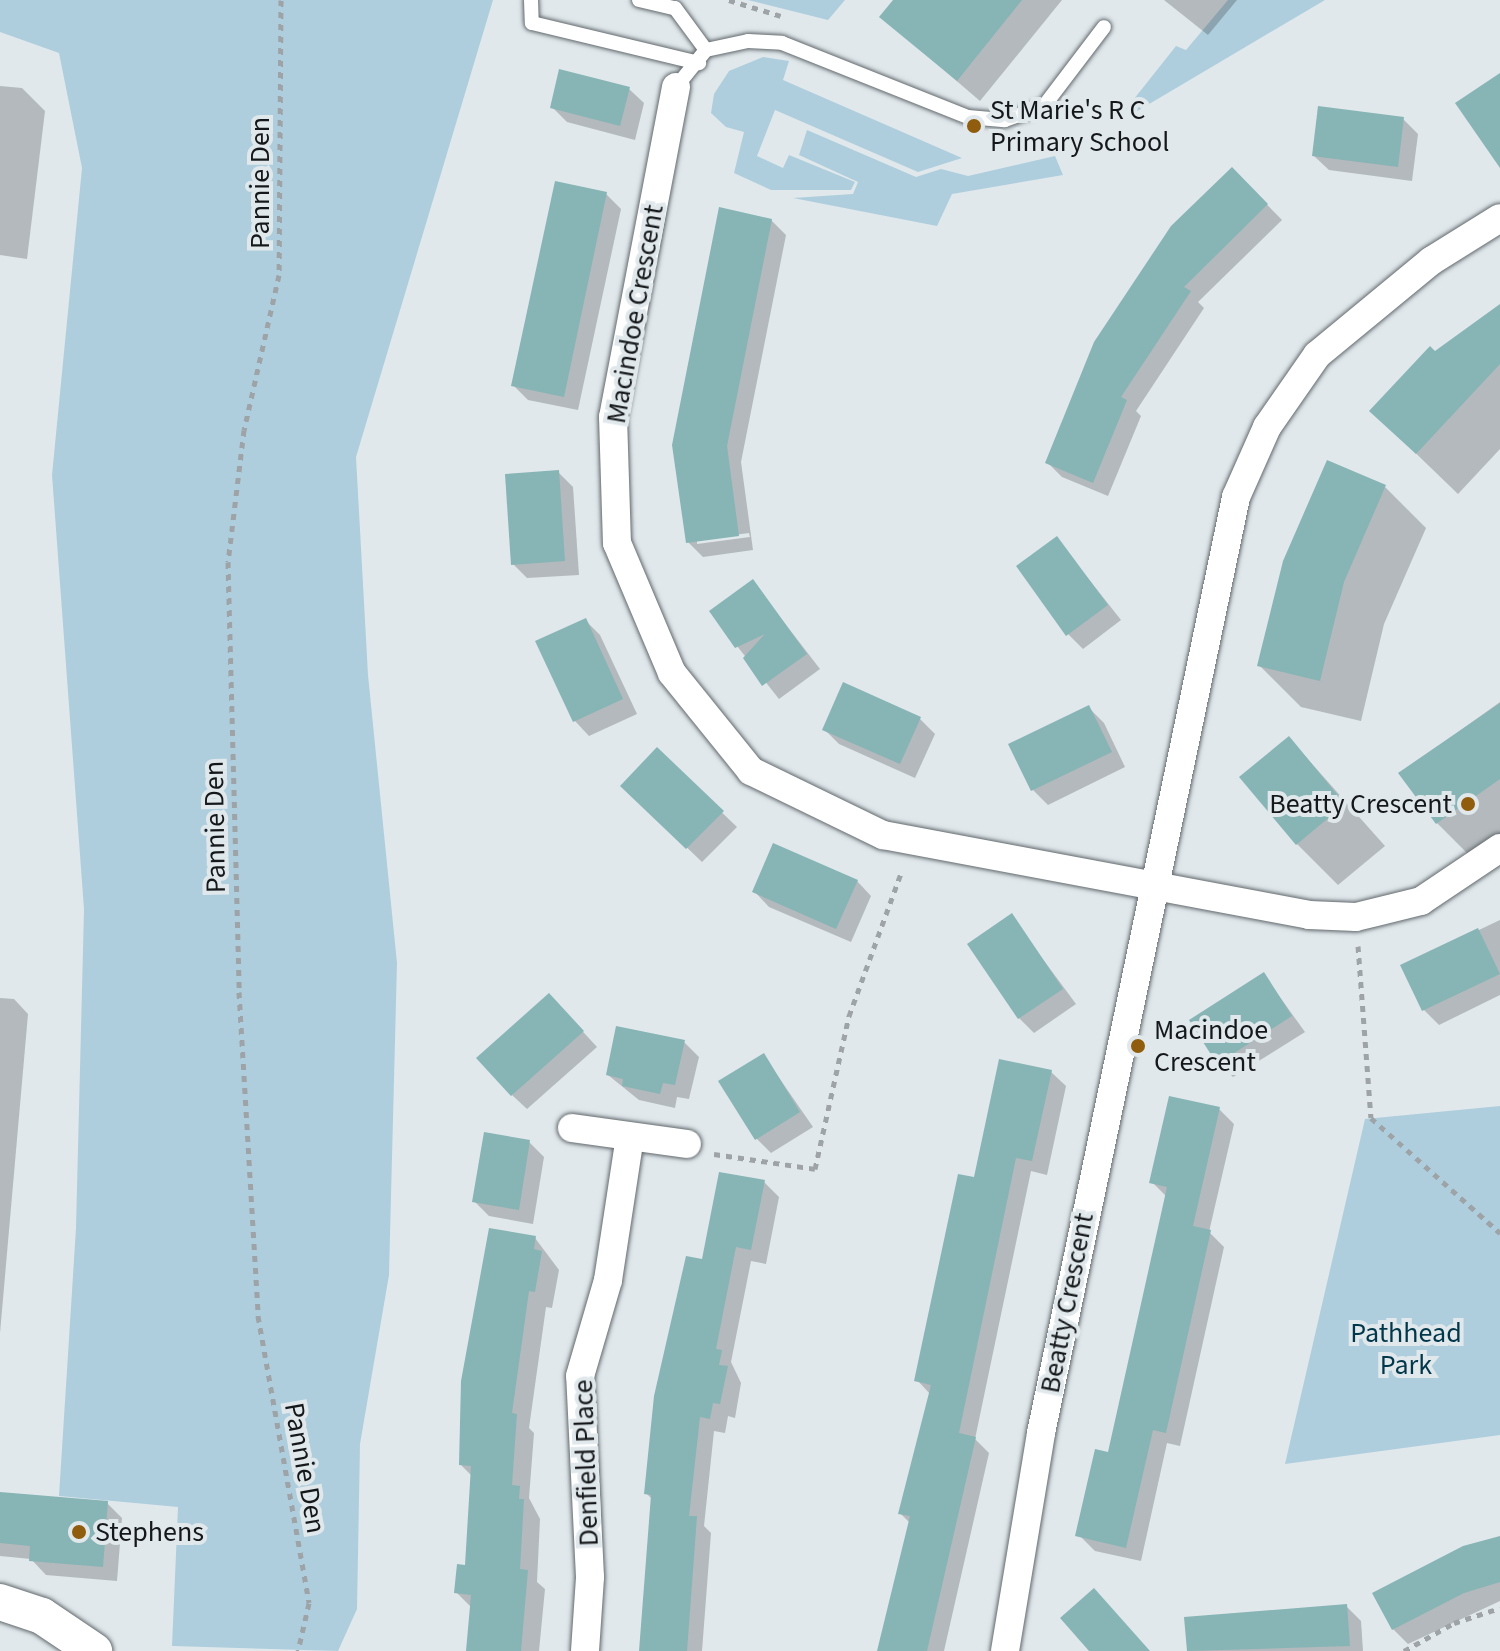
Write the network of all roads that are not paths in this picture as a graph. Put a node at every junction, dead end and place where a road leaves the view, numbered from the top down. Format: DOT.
graph roads {
  1 [pos="531,0"];
  2 [pos="639,0"];
  3 [pos="1104,27"];
  4 [pos="703,57"];
  5 [pos="676,87"];
  6 [pos="1500,218"];
  7 [pos="1500,848"];
  8 [pos="1152,886"];
  9 [pos="572,1128"];
  10 [pos="630,1137"];
  11 [pos="687,1144"];
  12 [pos="0,1602"];
  13 [pos="94,1651"];
  14 [pos="585,1651"];
  15 [pos="1005,1651"];
  1 -- 4 [label="lane"];
  2 -- 4 [label="lane"];
  3 -- 4 [label="lane"];
  4 -- 5 [label="lane"];
  5 -- 8 [label="street, Macindoe Crescent"];
  6 -- 8 [label="street, Beatty Crescent"];
  7 -- 8 [label="street, Macindoe Crescent"];
  8 -- 15 [label="street, Beatty Crescent"];
  9 -- 10 [label="street"];
  10 -- 11 [label="street"];
  10 -- 14 [label="street, Denfield Place"];
  12 -- 13 [label="street"];
}
